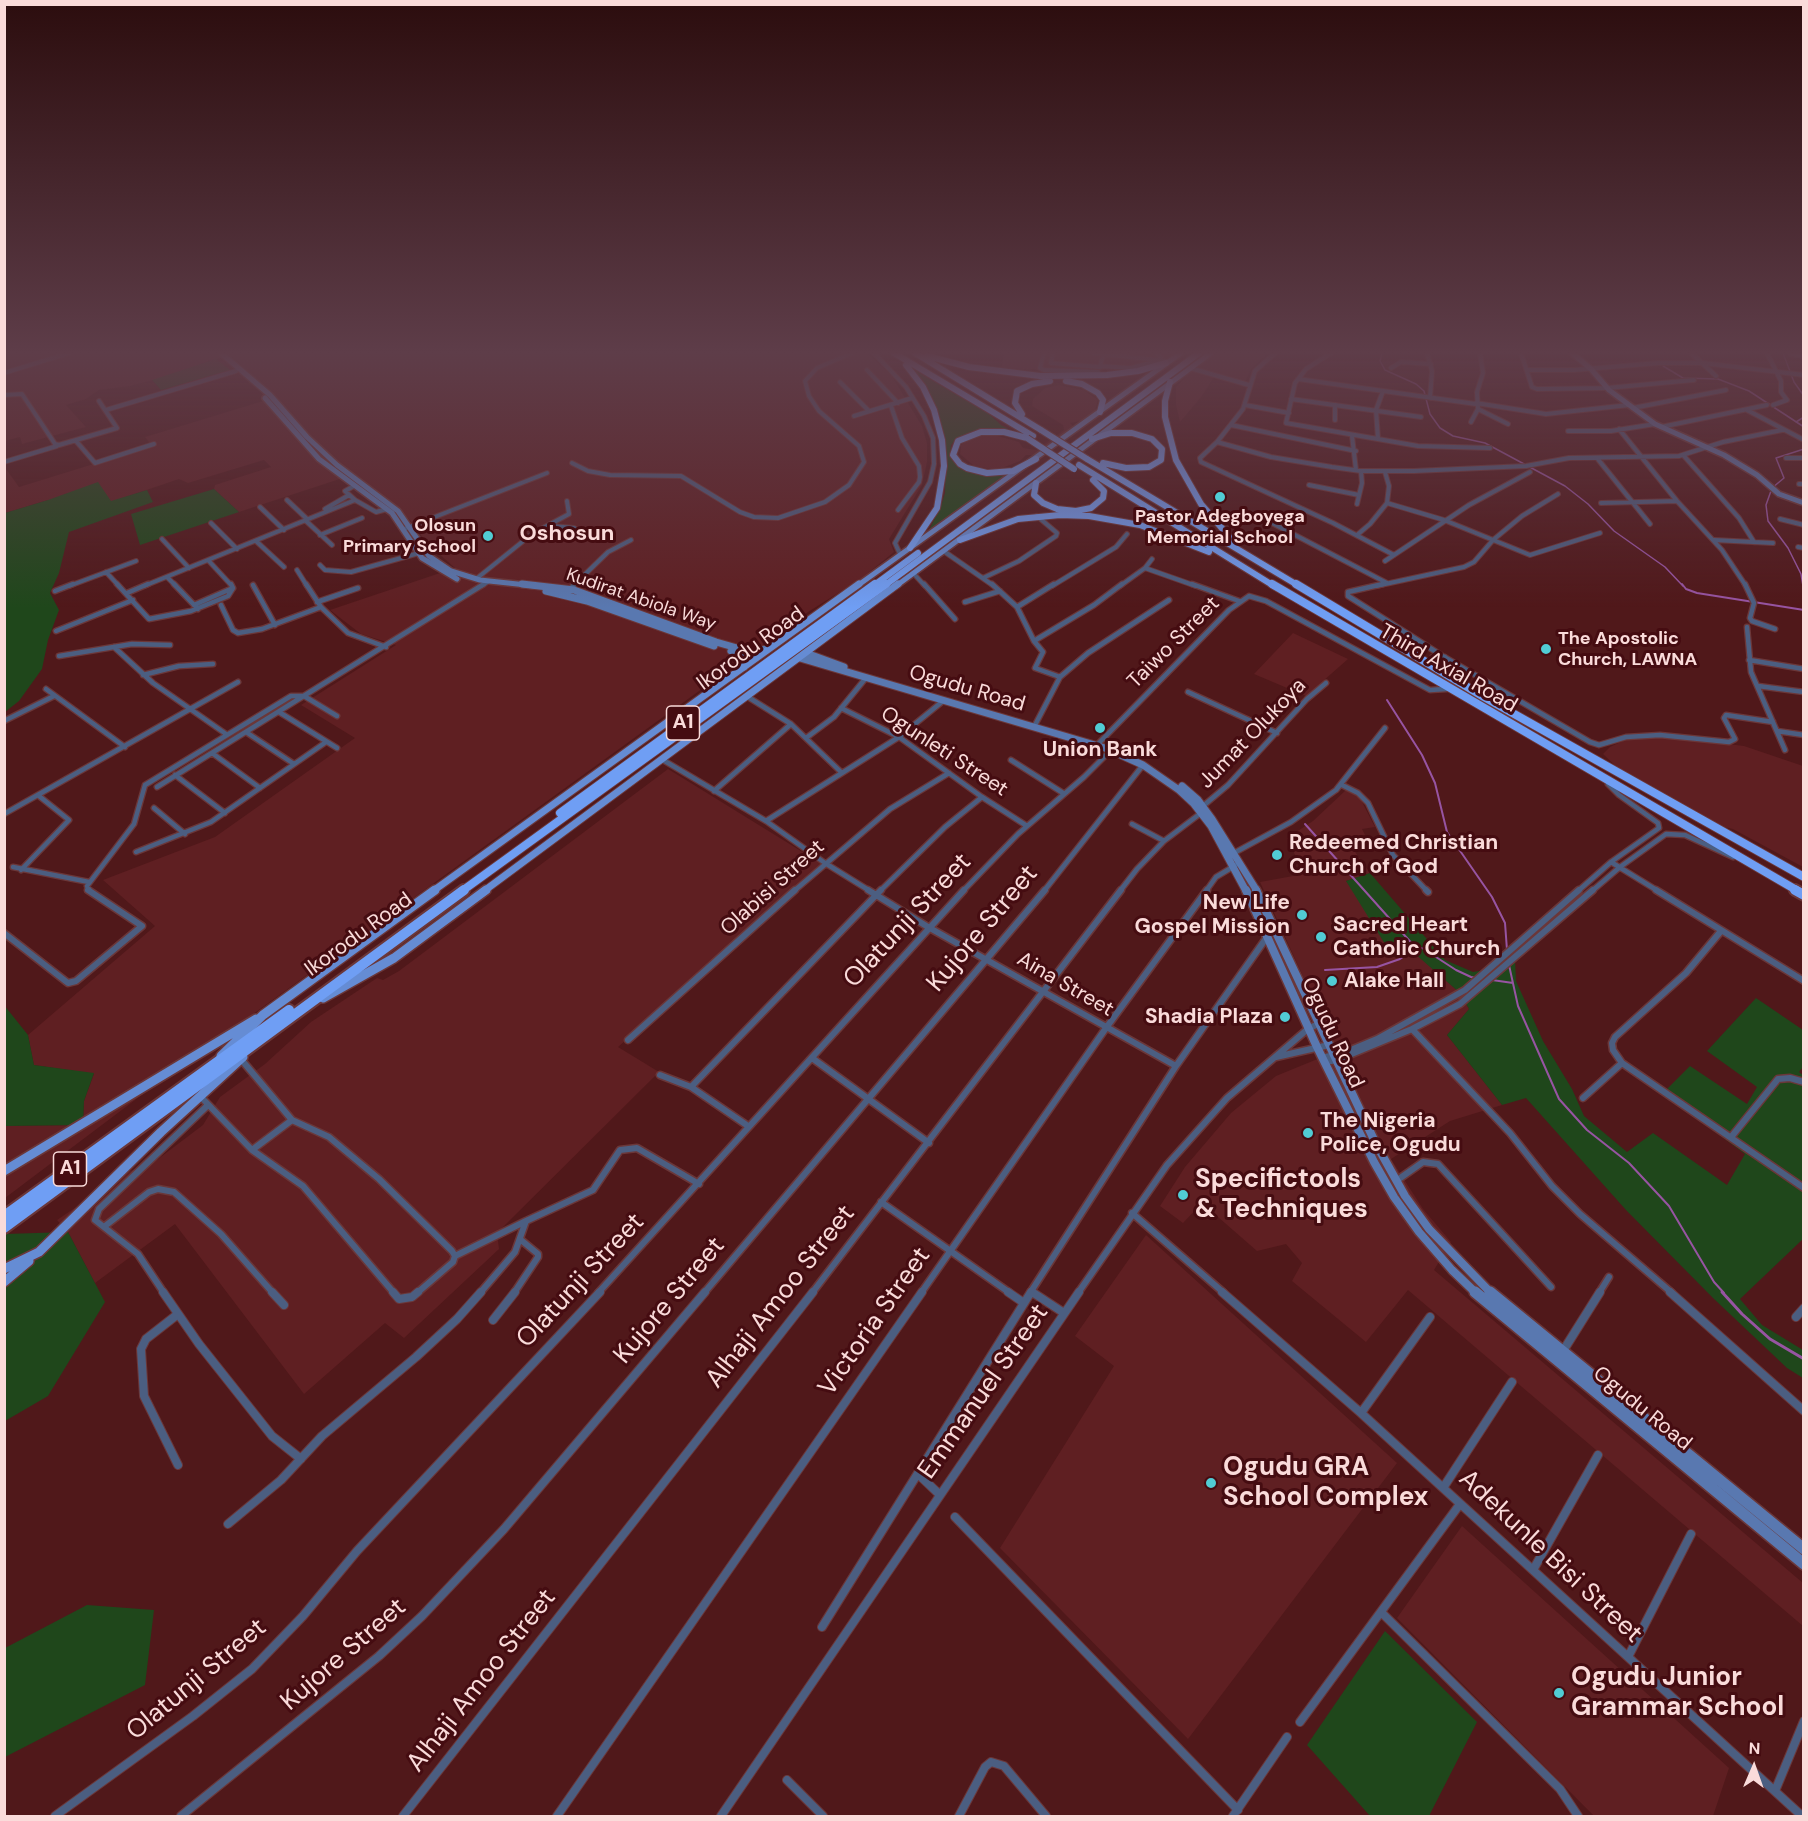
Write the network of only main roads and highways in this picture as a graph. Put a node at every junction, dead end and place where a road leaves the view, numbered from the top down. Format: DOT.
graph roads {
  1 [pos="301,438"];
  2 [pos="310,438"];
  3 [pos="941,438"];
  4 [pos="966,438"];
  5 [pos="1032,438"];
  6 [pos="1057,438"];
  7 [pos="1065,438"];
  8 [pos="1077,438"];
  9 [pos="1085,438"];
  10 [pos="1095,438"];
  11 [pos="1149,438"];
  12 [pos="1170,438"];
  13 [pos="1686,438"];
  14 [pos="1092,439"];
  15 [pos="1089,458"];
  16 [pos="1036,459"];
  17 [pos="1102,463"];
  18 [pos="1077,467"];
  19 [pos="1093,480"];
  20 [pos="1036,483"];
  21 [pos="359,488"];
  22 [pos="1803,504"];
  23 [pos="407,528"];
  24 [pos="960,540"];
  25 [pos="1233,541"];
  26 [pos="910,548"];
  27 [pos="1221,558"];
  28 [pos="1259,562"];
  29 [pos="1262,578"];
  30 [pos="487,583"];
  31 [pos="831,605"];
  32 [pos="856,616"];
  33 [pos="820,623"];
  34 [pos="829,627"];
  35 [pos="779,643"];
  36 [pos="803,655"];
  37 [pos="744,667"];
  38 [pos="1035,725"];
  39 [pos="1112,749"];
  40 [pos="1202,809"];
  41 [pos="1237,865"];
  42 [pos="1803,877"];
  43 [pos="1803,895"];
  44 [pos="263,1016"];
  45 [pos="275,1028"];
  46 [pos="239,1058"];
  47 [pos="217,1060"];
  48 [pos="138,1124"];
  49 [pos="4,1171"];
  50 [pos="4,1216"];
  51 [pos="4,1228"];
  52 [pos="39,1252"];
  53 [pos="4,1269"];
  54 [pos="4,1282"];
  55 [pos="1625,1411"];
  56 [pos="1803,1549"];
  57 [pos="1803,1564"];
  1 -- 21 [label="main road, Kudirat Abiola Way"];
  2 -- 21 [label="main road, Kudirat Abiola Way"];
  3 -- 26 [label="highway"];
  4 -- 16 [label="highway"];
  5 -- 18 [label="highway, bridge"];
  6 -- 15 [label="highway, bridge"];
  7 -- 16 [label="main road, Ikorodu Road"];
  8 -- 33 [label="highway, Ikorodu Road / A1"];
  9 -- 34 [label="highway, Ikorodu Road / A1"];
  10 -- 14 [label="highway"];
  11 -- 17 [label="highway"];
  12 -- 25 [label="highway"];
  13 -- 22 [label="main road"];
  14 -- 20 [label="main road, Ikorodu Road"];
  15 -- 17 [label="highway"];
  15 -- 28 [label="highway, Third Axial Road"];
  16 -- 26 [label="main road, Ikorodu Road"];
  17 -- 25 [label="highway"];
  18 -- 19 [label="highway"];
  18 -- 29 [label="highway, Third Axial Road"];
  19 -- 20 [label="highway"];
  19 -- 27 [label="highway"];
  20 -- 24 [label="main road, Ikorodu Road"];
  21 -- 23 [label="main road, Kudirat Abiola Way"];
  21 -- 23 [label="main road, Kudirat Abiola Way"];
  23 -- 30 [label="main road, Kudirat Abiola Way"];
  23 -- 30 [label="main road, Kudirat Abiola Way"];
  24 -- 27 [label="highway"];
  24 -- 32 [label="main road, Ikorodu Road"];
  25 -- 28 [label="highway"];
  26 -- 31 [label="main road, Ikorodu Road"];
  27 -- 29 [label="highway"];
  28 -- 42 [label="highway, Third Axial Road"];
  29 -- 43 [label="highway, Third Axial Road"];
  30 -- 35 [label="main road, Kudirat Abiola Way"];
  30 -- 37 [label="main road, Kudirat Abiola Way"];
  31 -- 33 [label="highway"];
  31 -- 35 [label="main road, Ikorodu Road"];
  32 -- 34 [label="highway"];
  32 -- 36 [label="main road, Ikorodu Road"];
  33 -- 47 [label="highway, Ikorodu Road / A1"];
  34 -- 45 [label="highway, Ikorodu Road / A1"];
  35 -- 37 [label="main road, Ikorodu Road"];
  36 -- 38 [label="main road, Ogudu Road"];
  36 -- 38 [label="main road, Ogudu Road"];
  36 -- 45 [label="main road, Ikorodu Road"];
  37 -- 44 [label="main road, Ikorodu Road"];
  38 -- 39 [label="main road, Ogudu Road"];
  39 -- 40 [label="main road, Ogudu Road"];
  39 -- 40 [label="main road, Ogudu Road"];
  40 -- 41 [label="main road, Ogudu Road"];
  40 -- 41 [label="main road, Ogudu Road"];
  41 -- 55 [label="main road, Ogudu Road"];
  41 -- 55 [label="main road, Ogudu Road"];
  44 -- 47 [label="main road, Ikorodu Road"];
  44 -- 49 [label="main road"];
  45 -- 46 [label="main road"];
  46 -- 48 [label="highway, Ikorodu Road / A1"];
  46 -- 52 [label="main road"];
  47 -- 48 [label="highway, Ikorodu Road / A1"];
  48 -- 50 [label="highway, Ikorodu Road / A1"];
  48 -- 51 [label="highway, Ikorodu Road / A1"];
  52 -- 53 [label="main road"];
  52 -- 54 [label="main road"];
  55 -- 56 [label="main road, Ogudu Road"];
  55 -- 57 [label="main road, Ogudu Road"];
}
